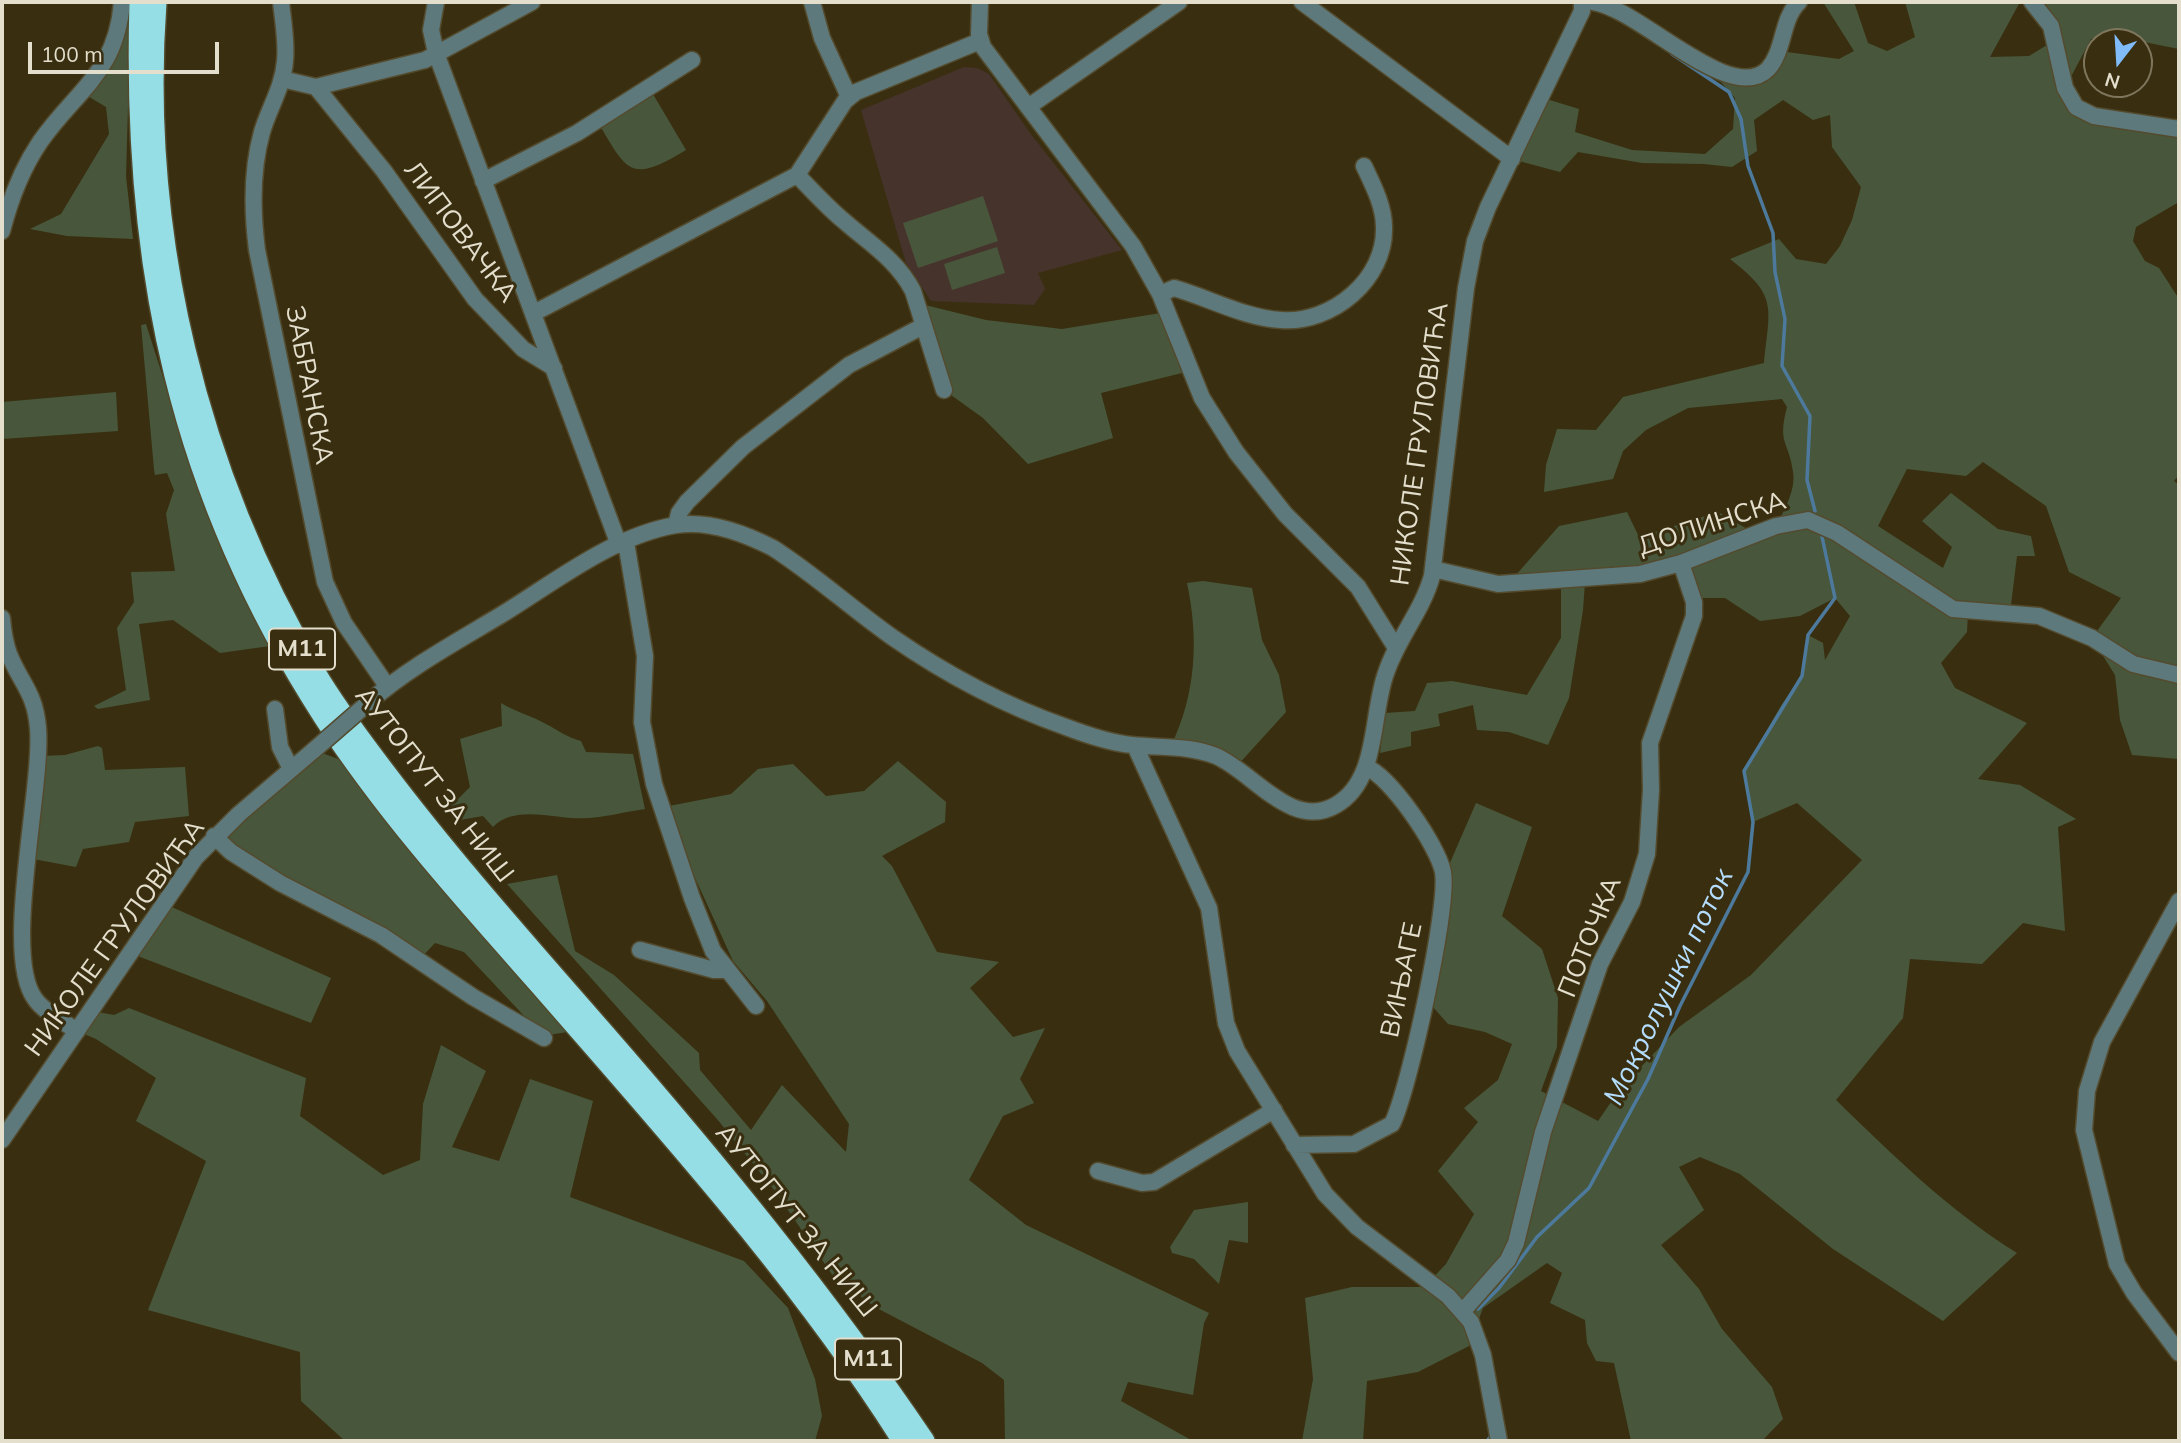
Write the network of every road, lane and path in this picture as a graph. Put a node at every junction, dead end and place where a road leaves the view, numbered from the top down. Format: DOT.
graph roads {
  1 [pos="140,2"];
  2 [pos="156,2"];
  3 [pos="281,2"];
  4 [pos="436,2"];
  5 [pos="532,2"];
  6 [pos="812,2"];
  7 [pos="979,2"];
  8 [pos="1179,2"];
  9 [pos="1301,2"];
  10 [pos="1582,2"];
  11 [pos="1593,2"];
  12 [pos="1799,2"];
  13 [pos="2032,2"];
  14 [pos="121,9"];
  15 [pos="980,41"];
  16 [pos="436,53"];
  17 [pos="692,60"];
  18 [pos="282,79"];
  19 [pos="316,87"];
  20 [pos="849,97"];
  21 [pos="1028,107"];
  22 [pos="2179,129"];
  23 [pos="1512,159"];
  24 [pos="1364,166"];
  25 [pos="797,175"];
  26 [pos="483,181"];
  27 [pos="2,232"];
  28 [pos="1167,291"];
  29 [pos="534,313"];
  30 [pos="923,326"];
  31 [pos="554,368"];
  32 [pos="944,390"];
  33 [pos="676,525"];
  34 [pos="622,543"];
  35 [pos="1681,563"];
  36 [pos="1433,569"];
  37 [pos="2,618"];
  38 [pos="1396,648"];
  39 [pos="2179,674"];
  40 [pos="387,686"];
  41 [pos="275,709"];
  42 [pos="1135,746"];
  43 [pos="1366,767"];
  44 [pos="292,769"];
  45 [pos="214,836"];
  46 [pos="2179,901"];
  47 [pos="2173,928"];
  48 [pos="640,950"];
  49 [pos="726,970"];
  50 [pos="755,1006"];
  51 [pos="77,1031"];
  52 [pos="544,1038"];
  53 [pos="1273,1110"];
  54 [pos="2,1140"];
  55 [pos="1294,1145"];
  56 [pos="1098,1171"];
  57 [pos="1463,1311"];
  58 [pos="2179,1353"];
  59 [pos="904,1441"];
  60 [pos="924,1441"];
  61 [pos="1499,1441"];
  1 -- 59 [label="highway, АУТОПУТ ЗА НИШ / M11"];
  2 -- 60 [label="highway, АУТОПУТ ЗА НИШ / M11"];
  3 -- 18 [label="street"];
  4 -- 16 [label="street"];
  5 -- 16 [label="street"];
  6 -- 20 [label="street"];
  7 -- 15 [label="street"];
  8 -- 21 [label="street"];
  9 -- 23 [label="street"];
  10 -- 23 [label="street, НИКОЛЕ ГРУЛОВИЋА"];
  11 -- 12 [label="street"];
  13 -- 22 [label="street"];
  14 -- 27 [label="street"];
  15 -- 20 [label="street"];
  15 -- 21 [label="street"];
  16 -- 19 [label="street"];
  16 -- 26 [label="street"];
  17 -- 26 [label="street"];
  18 -- 19 [label="street"];
  18 -- 40 [label="street, ЗАБРАНСКА"];
  19 -- 31 [label="street, ЛИПОВАЧКА"];
  20 -- 25 [label="street"];
  21 -- 28 [label="street"];
  23 -- 36 [label="street, НИКОЛЕ ГРУЛОВИЋА"];
  24 -- 28 [label="street"];
  25 -- 29 [label="street"];
  25 -- 30 [label="street"];
  26 -- 29 [label="street"];
  28 -- 38 [label="street"];
  29 -- 31 [label="street"];
  30 -- 32 [label="street"];
  30 -- 33 [label="street"];
  31 -- 34 [label="street"];
  33 -- 34 [label="street, НИКОЛЕ ГРУЛОВИЋА"];
  33 -- 42 [label="street, НИКОЛЕ ГРУЛОВИЋА"];
  34 -- 40 [label="street, НИКОЛЕ ГРУЛОВИЋА"];
  34 -- 49 [label="street"];
  35 -- 36 [label="street, ДОЛИНСКА"];
  35 -- 39 [label="street, ДОЛИНСКА"];
  35 -- 57 [label="street, ПОТОЧКА"];
  36 -- 38 [label="street, НИКОЛЕ ГРУЛОВИЋА"];
  37 -- 51 [label="street"];
  38 -- 43 [label="street, НИКОЛЕ ГРУЛОВИЋА"];
  40 -- 44 [label="street, НИКОЛЕ ГРУЛОВИЋА, bridge"];
  41 -- 44 [label="street"];
  42 -- 43 [label="street, НИКОЛЕ ГРУЛОВИЋА"];
  42 -- 53 [label="street"];
  43 -- 55 [label="street, ВИЊАГЕ"];
  44 -- 45 [label="street, НИКОЛЕ ГРУЛОВИЋА"];
  45 -- 51 [label="street, НИКОЛЕ ГРУЛОВИЋА"];
  45 -- 52 [label="street"];
  46 -- 47 [label="street"];
  47 -- 58 [label="street"];
  48 -- 49 [label="street"];
  49 -- 50 [label="street"];
  51 -- 54 [label="street, НИКОЛЕ ГРУЛОВИЋА"];
  53 -- 55 [label="street"];
  53 -- 56 [label="street"];
  55 -- 57 [label="street"];
  57 -- 61 [label="street"];
}
